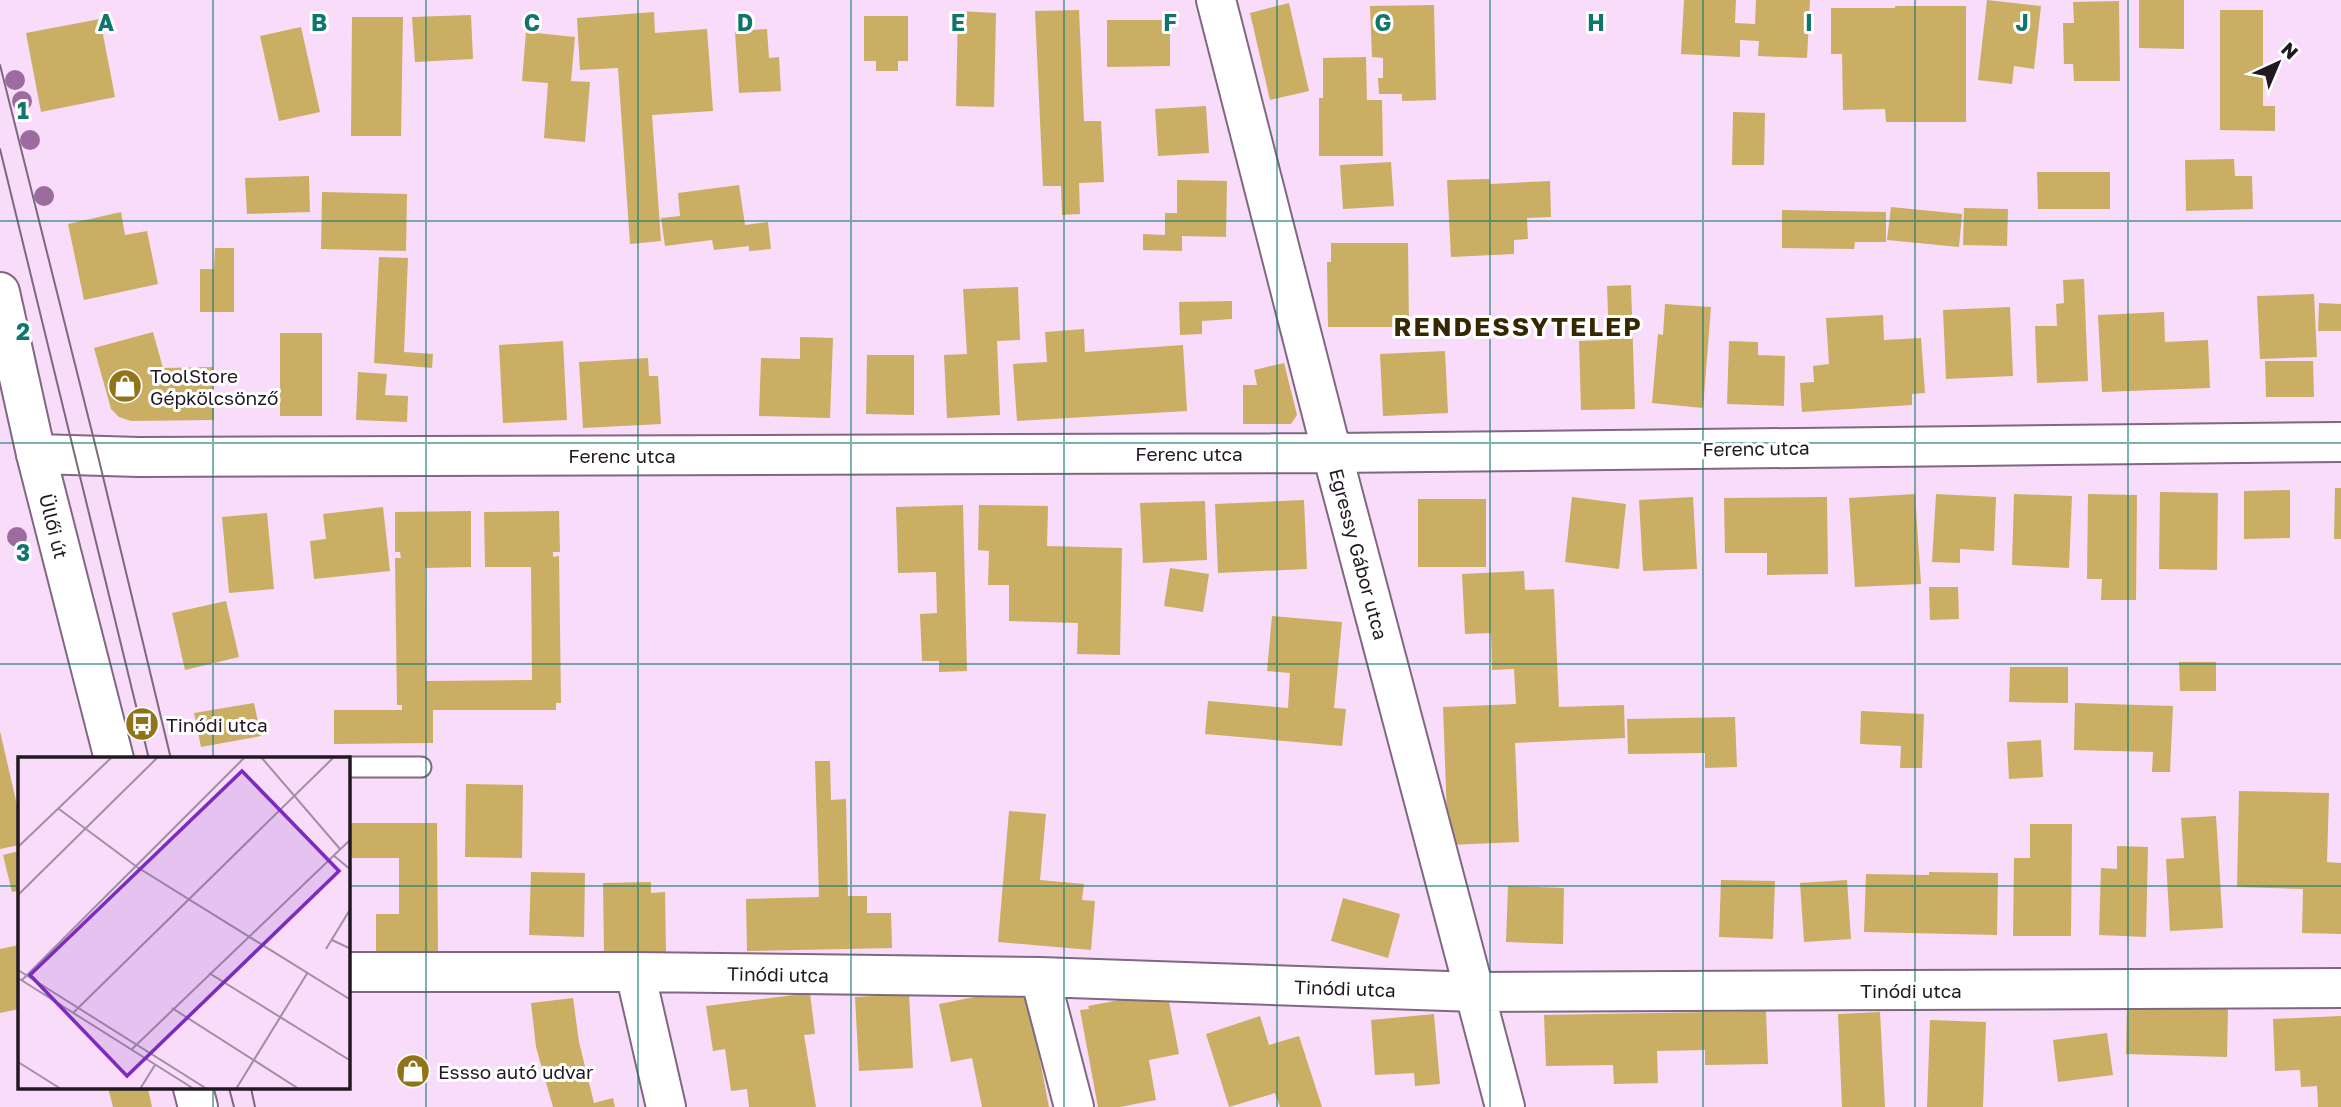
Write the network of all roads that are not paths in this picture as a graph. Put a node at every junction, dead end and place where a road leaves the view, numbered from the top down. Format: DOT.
graph roads {
  1 [pos="1216,0"];
  2 [pos="0,292"];
  3 [pos="2341,442"];
  4 [pos="1332,453"];
  5 [pos="36,454"];
  6 [pos="113,757"];
  7 [pos="350,766"];
  8 [pos="421,767"];
  9 [pos="350,972"];
  10 [pos="635,972"];
  11 [pos="1040,977"];
  12 [pos="2341,988"];
  13 [pos="1476,992"];
  14 [pos="194,1090"];
  15 [pos="198,1107"];
  16 [pos="666,1107"];
  17 [pos="1074,1107"];
  18 [pos="1505,1107"];
  1 -- 4 [label="street, Egressy Gábor utca"];
  2 -- 5 [label="street, Üllői út"];
  3 -- 4 [label="street, Ferenc utca"];
  4 -- 5 [label="street, Ferenc utca"];
  4 -- 13 [label="street, Egressy Gábor utca"];
  5 -- 6 [label="street, Üllői út"];
  7 -- 8 [label="lane"];
  9 -- 10 [label="street, Tinódi utca"];
  10 -- 11 [label="street, Tinódi utca"];
  10 -- 16 [label="street"];
  11 -- 13 [label="street, Tinódi utca"];
  11 -- 17 [label="street"];
  12 -- 13 [label="street, Tinódi utca"];
  13 -- 18 [label="street, Egressy Gábor utca"];
  14 -- 15 [label="street"];
}
